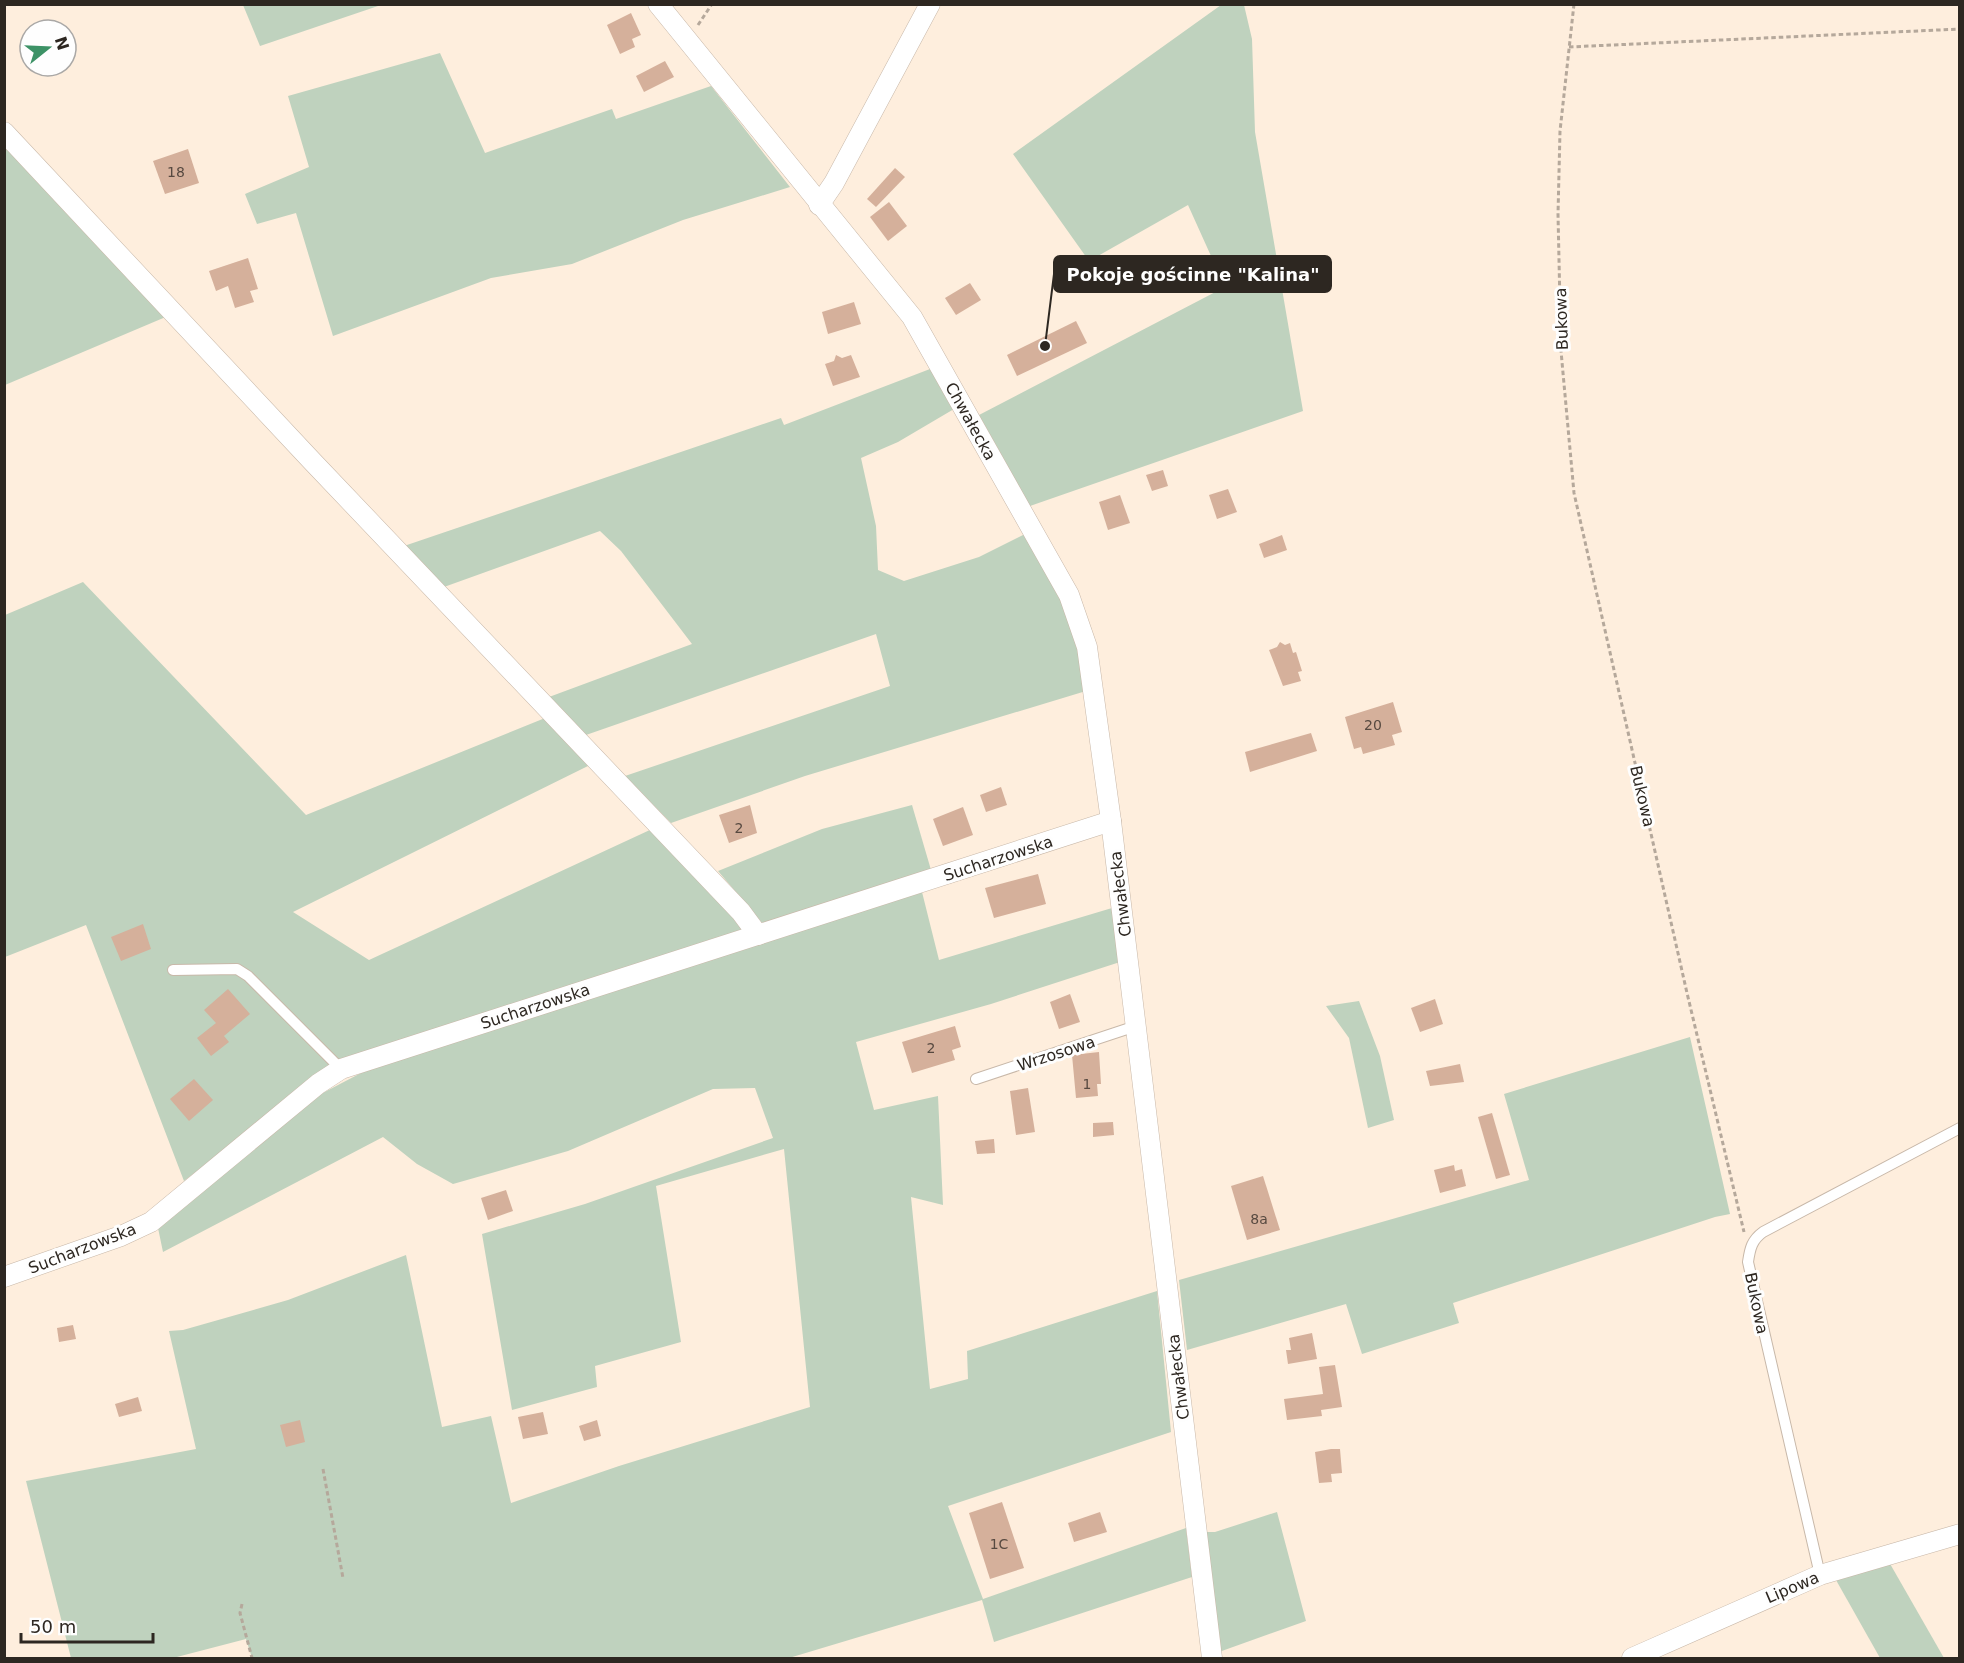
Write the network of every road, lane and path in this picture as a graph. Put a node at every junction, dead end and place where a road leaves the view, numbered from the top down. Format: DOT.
graph roads {
  1 [pos="658,4"];
  2 [pos="712,4"];
  3 [pos="930,4"];
  4 [pos="1574,4"];
  5 [pos="1959,28"];
  6 [pos="687,41"];
  7 [pos="1569,47"];
  8 [pos="4,132"];
  9 [pos="819,205"];
  10 [pos="1111,821"];
  11 [pos="758,935"];
  12 [pos="173,970"];
  13 [pos="1136,1026"];
  14 [pos="341,1069"];
  15 [pos="976,1079"];
  16 [pos="1959,1128"];
  17 [pos="1752,1244"];
  18 [pos="4,1277"];
  19 [pos="323,1468"];
  20 [pos="1959,1534"];
  21 [pos="1820,1575"];
  22 [pos="343,1578"];
  23 [pos="242,1604"];
  24 [pos="252,1659"];
  25 [pos="1212,1659"];
  26 [pos="1632,1659"];
  1 -- 6 [label="street, Chwałecka"];
  2 -- 6 [label="path"];
  3 -- 9 [label="street"];
  4 -- 7 [label="path, Bukowa"];
  5 -- 7 [label="path"];
  6 -- 9 [label="street, Chwałecka"];
  7 -- 17 [label="path, Bukowa"];
  8 -- 11 [label="street"];
  9 -- 10 [label="street, Chwałecka"];
  10 -- 11 [label="street, Sucharzowska"];
  10 -- 13 [label="street, Chwałecka"];
  11 -- 14 [label="street, Sucharzowska"];
  12 -- 14 [label="lane"];
  13 -- 15 [label="lane, Wrzosowa"];
  13 -- 25 [label="street, Chwałecka"];
  14 -- 18 [label="street, Sucharzowska"];
  16 -- 17 [label="lane"];
  17 -- 21 [label="lane, Bukowa"];
  19 -- 22 [label="path"];
  20 -- 21 [label="street, Lipowa"];
  21 -- 26 [label="street, Lipowa"];
  23 -- 24 [label="path"];
}
